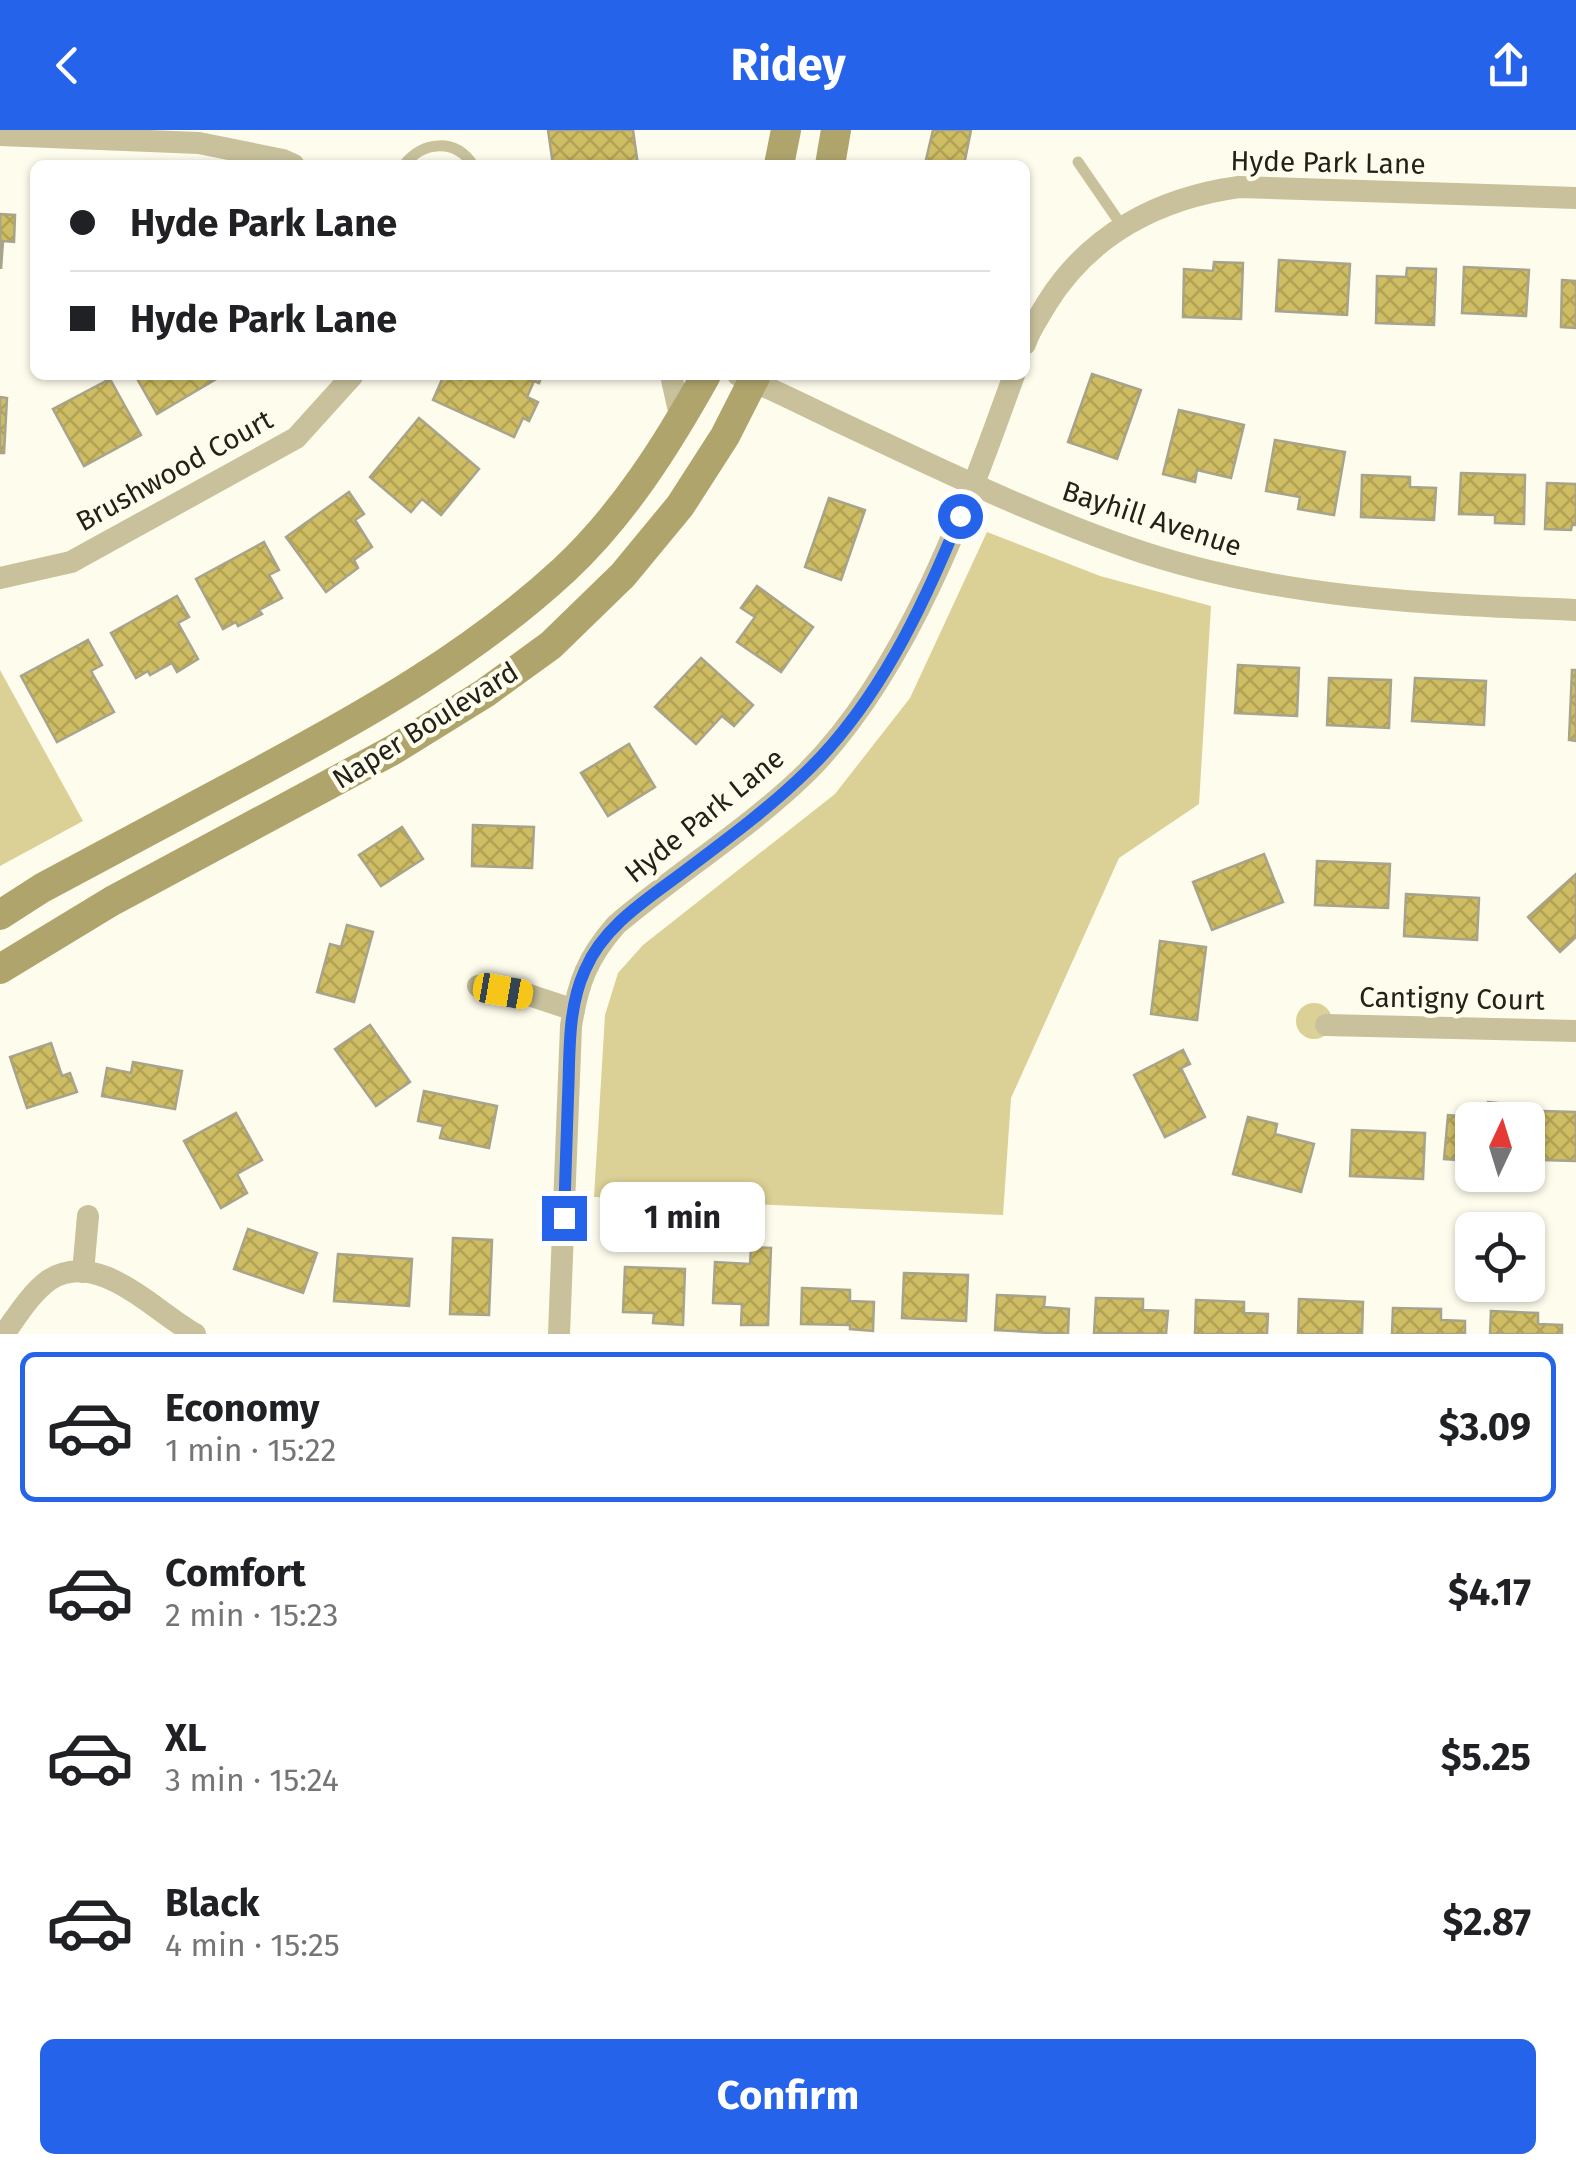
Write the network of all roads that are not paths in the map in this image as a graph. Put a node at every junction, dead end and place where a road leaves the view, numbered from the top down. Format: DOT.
graph roads {
  1 [pos="786,130"];
  2 [pos="836,130"];
  3 [pos="0,135"];
  4 [pos="283,160"];
  5 [pos="409,160"];
  6 [pos="468,160"];
  7 [pos="780,160"];
  8 [pos="831,160"];
  9 [pos="1078,162"];
  10 [pos="1576,198"];
  11 [pos="1122,226"];
  12 [pos="1030,331"];
  13 [pos="348,380"];
  14 [pos="673,380"];
  15 [pos="703,380"];
  16 [pos="749,380"];
  17 [pos="756,380"];
  18 [pos="1012,380"];
  19 [pos="681,420"];
  20 [pos="973,484"];
  21 [pos="0,578"];
  22 [pos="1576,610"];
  23 [pos="0,915"];
  24 [pos="0,969"];
  25 [pos="478,986"];
  26 [pos="574,1010"];
  27 [pos="1326,1025"];
  28 [pos="1576,1031"];
  29 [pos="88,1216"];
  30 [pos="77,1272"];
  31 [pos="4,1334"];
  32 [pos="195,1334"];
  33 [pos="560,1334"];
  1 -- 7 [label="main road"];
  2 -- 8 [label="main road"];
  3 -- 4 [label="street"];
  5 -- 6 [label="lane"];
  9 -- 11 [label="lane"];
  10 -- 11 [label="street, Hyde Park Lane"];
  11 -- 12 [label="street, Hyde Park Lane"];
  13 -- 21 [label="street, Brushwood Court"];
  14 -- 19 [label="street"];
  15 -- 19 [label="main road, Naper Boulevard"];
  16 -- 24 [label="main road, Naper Boulevard"];
  17 -- 20 [label="street, Bayhill Avenue"];
  18 -- 20 [label="street, Hyde Park Lane"];
  19 -- 23 [label="main road, Naper Boulevard"];
  20 -- 22 [label="street, Bayhill Avenue"];
  20 -- 26 [label="street, Hyde Park Lane"];
  25 -- 26 [label="street"];
  26 -- 33 [label="street, Hyde Park Lane"];
  27 -- 28 [label="street, Cantigny Court"];
  29 -- 30 [label="street"];
  30 -- 31 [label="street"];
  30 -- 32 [label="street"];
}
